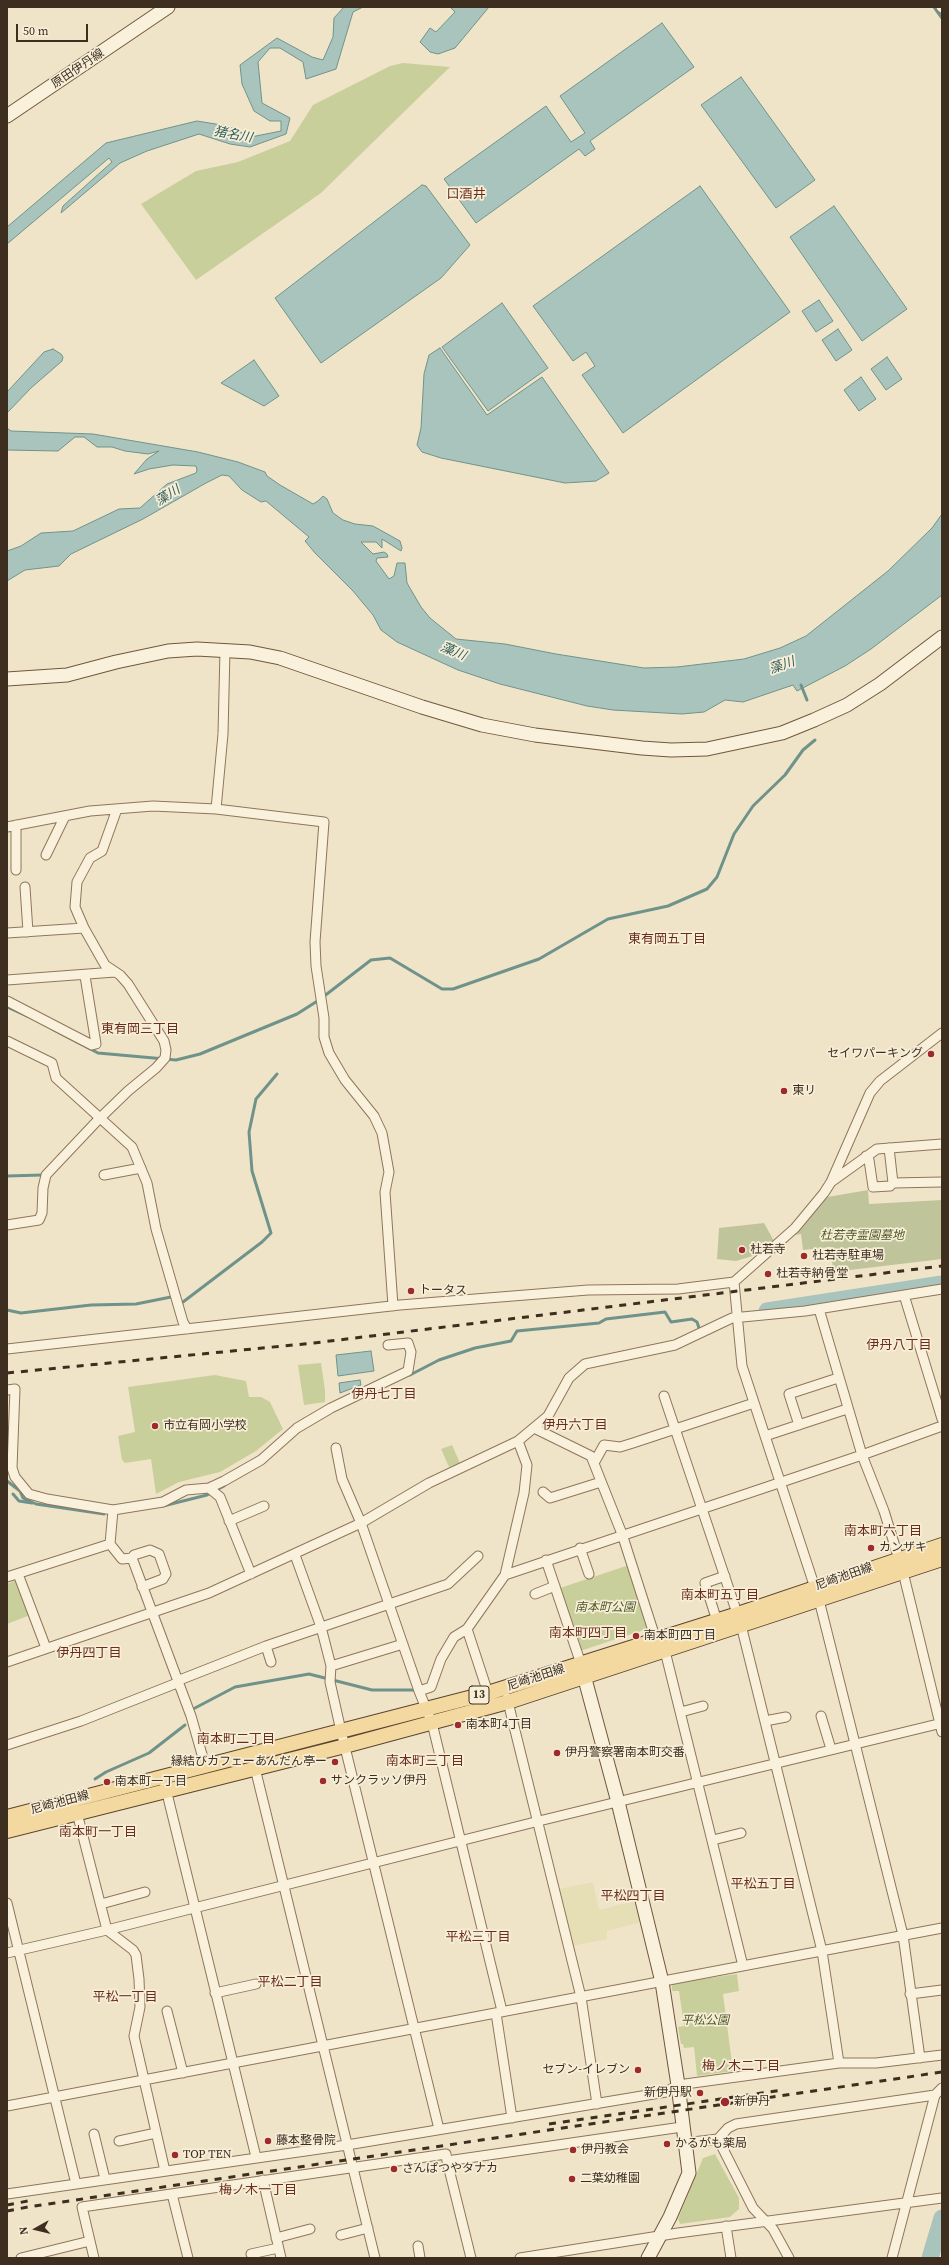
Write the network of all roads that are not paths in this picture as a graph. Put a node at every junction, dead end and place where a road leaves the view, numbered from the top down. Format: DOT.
graph roads {
  1 [pos="168,7"];
  2 [pos="7,116"];
  3 [pos="942,637"];
  4 [pos="224,650"];
  5 [pos="7,679"];
  6 [pos="117,809"];
  7 [pos="216,809"];
  8 [pos="65,816"];
  9 [pos="11,826"];
  10 [pos="46,855"];
  11 [pos="16,870"];
  12 [pos="25,888"];
  13 [pos="84,928"];
  14 [pos="28,932"];
  15 [pos="7,933"];
  16 [pos="114,972"];
  17 [pos="85,976"];
  18 [pos="7,980"];
  19 [pos="7,1001"];
  20 [pos="942,1033"];
  21 [pos="7,1041"];
  22 [pos="100,1118"];
  23 [pos="942,1144"];
  24 [pos="889,1148"];
  25 [pos="866,1156"];
  26 [pos="141,1168"];
  27 [pos="104,1175"];
  28 [pos="831,1182"];
  29 [pos="942,1182"];
  30 [pos="893,1183"];
  31 [pos="7,1225"];
  32 [pos="734,1282"];
  33 [pos="942,1289"];
  34 [pos="904,1295"];
  35 [pos="393,1306"];
  36 [pos="819,1309"];
  37 [pos="738,1318"];
  38 [pos="187,1329"];
  39 [pos="388,1345"];
  40 [pos="7,1349"];
  41 [pos="838,1378"];
  42 [pos="7,1390"];
  43 [pos="664,1396"];
  44 [pos="754,1403"];
  45 [pos="848,1409"];
  46 [pos="942,1419"];
  47 [pos="799,1425"];
  48 [pos="942,1426"];
  49 [pos="534,1428"];
  50 [pos="676,1428"];
  51 [pos="765,1436"];
  52 [pos="518,1441"];
  53 [pos="336,1448"];
  54 [pos="862,1455"];
  55 [pos="594,1463"];
  56 [pos="11,1476"];
  57 [pos="601,1482"];
  58 [pos="780,1482"];
  59 [pos="212,1490"];
  60 [pos="543,1492"];
  61 [pos="264,1506"];
  62 [pos="703,1507"];
  63 [pos="113,1510"];
  64 [pos="229,1521"];
  65 [pos="361,1523"];
  66 [pos="622,1534"];
  67 [pos="110,1544"];
  68 [pos="942,1545"];
  69 [pos="580,1548"];
  70 [pos="295,1555"];
  71 [pos="478,1556"];
  72 [pos="132,1558"];
  73 [pos="898,1559"];
  74 [pos="942,1559"];
  75 [pos="546,1560"];
  76 [pos="903,1572"];
  77 [pos="18,1574"];
  78 [pos="251,1574"];
  79 [pos="589,1574"];
  80 [pos="505,1575"];
  81 [pos="725,1576"];
  82 [pos="7,1577"];
  83 [pos="555,1586"];
  84 [pos="142,1587"];
  85 [pos="535,1594"];
  86 [pos="817,1594"];
  87 [pos="390,1604"];
  88 [pos="153,1612"];
  89 [pos="717,1620"];
  90 [pos="739,1620"];
  91 [pos="321,1627"];
  92 [pos="466,1629"];
  93 [pos="661,1643"];
  94 [pos="403,1644"];
  95 [pos="266,1646"];
  96 [pos="46,1648"];
  97 [pos="7,1662"];
  98 [pos="271,1662"];
  99 [pos="331,1666"];
  100 [pos="583,1670"];
  101 [pos="177,1682"];
  102 [pos="504,1688"];
  103 [pos="419,1691"];
  104 [pos="488,1693"];
  105 [pos="508,1702"];
  106 [pos="703,1706"];
  107 [pos="425,1710"];
  108 [pos="681,1712"];
  109 [pos="822,1716"];
  110 [pos="786,1717"];
  111 [pos="765,1721"];
  112 [pos="432,1723"];
  113 [pos="941,1726"];
  114 [pos="341,1731"];
  115 [pos="855,1744"];
  116 [pos="7,1745"];
  117 [pos="345,1746"];
  118 [pos="831,1749"];
  119 [pos="253,1761"];
  120 [pos="776,1763"];
  121 [pos="205,1765"];
  122 [pos="698,1782"];
  123 [pos="164,1783"];
  124 [pos="618,1802"];
  125 [pos="76,1806"];
  126 [pos="8,1814"];
  127 [pos="539,1821"];
  128 [pos="7,1831"];
  129 [pos="741,1833"];
  130 [pos="462,1840"];
  131 [pos="712,1840"];
  132 [pos="374,1863"];
  133 [pos="284,1885"];
  134 [pos="145,1892"];
  135 [pos="7,1903"];
  136 [pos="101,1904"];
  137 [pos="195,1908"];
  138 [pos="942,1928"];
  139 [pos="107,1930"];
  140 [pos="903,1935"];
  141 [pos="19,1950"];
  142 [pos="822,1951"];
  143 [pos="7,1953"];
  144 [pos="743,1966"];
  145 [pos="662,1982"];
  146 [pos="256,1984"];
  147 [pos="942,1990"];
  148 [pos="216,1993"];
  149 [pos="910,1994"];
  150 [pos="581,1997"];
  151 [pos="167,2011"];
  152 [pos="499,2012"];
  153 [pos="414,2028"];
  154 [pos="323,2046"];
  155 [pos="942,2055"];
  156 [pos="920,2058"];
  157 [pos="839,2063"];
  158 [pos="233,2064"];
  159 [pos="183,2073"];
  160 [pos="144,2081"];
  161 [pos="678,2085"];
  162 [pos="939,2092"];
  163 [pos="55,2097"];
  164 [pos="597,2104"];
  165 [pos="7,2106"];
  166 [pos="512,2118"];
  167 [pos="682,2127"];
  168 [pos="439,2129"];
  169 [pos="156,2133"];
  170 [pos="94,2134"];
  171 [pos="718,2139"];
  172 [pos="119,2141"];
  173 [pos="684,2143"];
  174 [pos="347,2145"];
  175 [pos="256,2157"];
  176 [pos="447,2161"];
  177 [pos="352,2167"];
  178 [pos="165,2170"];
  179 [pos="105,2179"];
  180 [pos="263,2180"];
  181 [pos="76,2184"];
  182 [pos="7,2194"];
  183 [pos="172,2194"];
  184 [pos="942,2198"];
  185 [pos="908,2203"];
  186 [pos="767,2221"];
  187 [pos="726,2226"];
  188 [pos="368,2228"];
  189 [pos="310,2229"];
  190 [pos="341,2235"];
  191 [pos="276,2238"];
  192 [pos="657,2238"];
  193 [pos="90,2241"];
  194 [pos="418,2246"];
  195 [pos="278,2248"];
  196 [pos="251,2254"];
  197 [pos="22,2258"];
  198 [pos="94,2258"];
  199 [pos="188,2258"];
  200 [pos="281,2258"];
  201 [pos="375,2258"];
  202 [pos="420,2258"];
  203 [pos="471,2258"];
  204 [pos="525,2258"];
  205 [pos="648,2258"];
  206 [pos="731,2258"];
  207 [pos="789,2258"];
  208 [pos="892,2258"];
  1 -- 2 [label="street, 原田伊丹線"];
  3 -- 4 [label="street"];
  4 -- 5 [label="street"];
  4 -- 7 [label="street"];
  6 -- 7 [label="street"];
  6 -- 8 [label="street"];
  6 -- 13 [label="street"];
  7 -- 35 [label="street"];
  8 -- 9 [label="street"];
  8 -- 10 [label="street"];
  9 -- 11 [label="street"];
  12 -- 14 [label="street"];
  13 -- 14 [label="street"];
  13 -- 16 [label="street"];
  14 -- 15 [label="street"];
  16 -- 17 [label="street"];
  16 -- 22 [label="street"];
  17 -- 18 [label="street"];
  17 -- 19 [label="street"];
  20 -- 28 [label="street"];
  21 -- 22 [label="street"];
  22 -- 26 [label="street"];
  22 -- 31 [label="street"];
  23 -- 24 [label="street"];
  24 -- 25 [label="street"];
  24 -- 30 [label="street"];
  25 -- 28 [label="street"];
  25 -- 30 [label="street"];
  26 -- 27 [label="street"];
  26 -- 38 [label="street"];
  28 -- 32 [label="street"];
  29 -- 30 [label="street"];
  32 -- 35 [label="street"];
  32 -- 37 [label="street"];
  33 -- 34 [label="street"];
  34 -- 36 [label="street"];
  34 -- 46 [label="street"];
  35 -- 38 [label="street"];
  36 -- 37 [label="street"];
  36 -- 41 [label="street"];
  37 -- 44 [label="street"];
  37 -- 49 [label="street"];
  38 -- 40 [label="street"];
  39 -- 59 [label="street"];
  41 -- 45 [label="street"];
  41 -- 47 [label="street"];
  42 -- 56 [label="street"];
  43 -- 50 [label="street"];
  44 -- 50 [label="street"];
  44 -- 51 [label="street"];
  45 -- 47 [label="street"];
  45 -- 54 [label="street"];
  47 -- 51 [label="street"];
  48 -- 54 [label="street"];
  49 -- 52 [label="street"];
  49 -- 55 [label="street"];
  50 -- 55 [label="street"];
  50 -- 62 [label="street"];
  51 -- 58 [label="street"];
  52 -- 65 [label="street"];
  52 -- 80 [label="street"];
  53 -- 65 [label="street"];
  54 -- 58 [label="street"];
  54 -- 73 [label="street"];
  55 -- 57 [label="street"];
  56 -- 63 [label="street"];
  57 -- 60 [label="street"];
  57 -- 66 [label="street"];
  58 -- 62 [label="street"];
  58 -- 86 [label="street"];
  59 -- 63 [label="street"];
  59 -- 64 [label="street"];
  61 -- 64 [label="street"];
  62 -- 66 [label="street"];
  62 -- 81 [label="street"];
  63 -- 67 [label="street"];
  64 -- 78 [label="street"];
  65 -- 70 [label="street"];
  65 -- 87 [label="street"];
  66 -- 69 [label="street"];
  66 -- 93 [label="street"];
  67 -- 72 [label="street"];
  67 -- 77 [label="street"];
  68 -- 73 [label="main road, 尼崎池田線 / 13"];
  69 -- 75 [label="street"];
  69 -- 79 [label="street"];
  70 -- 78 [label="street"];
  70 -- 91 [label="street"];
  71 -- 87 [label="street"];
  72 -- 84 [label="street"];
  72 -- 84 [label="street"];
  73 -- 76 [label="street"];
  73 -- 86 [label="main road, 尼崎池田線 / 13"];
  74 -- 76 [label="main road, 尼崎池田線 / 13"];
  75 -- 80 [label="street"];
  75 -- 83 [label="street"];
  76 -- 86 [label="main road, 尼崎池田線 / 13"];
  76 -- 113 [label="street"];
  77 -- 82 [label="street"];
  77 -- 96 [label="street"];
  78 -- 88 [label="street"];
  80 -- 92 [label="street"];
  81 -- 89 [label="street"];
  81 -- 90 [label="street"];
  83 -- 85 [label="street"];
  83 -- 100 [label="street"];
  84 -- 88 [label="street"];
  86 -- 90 [label="main road, 尼崎池田線 / 13"];
  86 -- 115 [label="street"];
  87 -- 91 [label="street"];
  87 -- 94 [label="street"];
  88 -- 96 [label="street"];
  88 -- 101 [label="street"];
  89 -- 90 [label="main road, 尼崎池田線 / 13"];
  89 -- 93 [label="main road, 尼崎池田線 / 13"];
  90 -- 93 [label="main road, 尼崎池田線 / 13"];
  90 -- 111 [label="street"];
  91 -- 95 [label="street"];
  91 -- 99 [label="street"];
  92 -- 103 [label="street"];
  92 -- 104 [label="street"];
  93 -- 100 [label="main road, 尼崎池田線 / 13"];
  93 -- 108 [label="street"];
  94 -- 99 [label="street"];
  94 -- 103 [label="street"];
  95 -- 98 [label="street"];
  95 -- 101 [label="street"];
  96 -- 97 [label="street"];
  99 -- 114 [label="street"];
  100 -- 102 [label="main road, 尼崎池田線 / 13"];
  100 -- 105 [label="main road, 尼崎池田線 / 13"];
  100 -- 124 [label="street"];
  101 -- 116 [label="street"];
  101 -- 121 [label="street"];
  102 -- 104 [label="main road, 尼崎池田線 / 13"];
  102 -- 105 [label="street"];
  103 -- 107 [label="street"];
  104 -- 107 [label="main road, 尼崎池田線 / 13"];
  105 -- 112 [label="main road, 尼崎池田線 / 13"];
  105 -- 127 [label="street"];
  106 -- 108 [label="street"];
  107 -- 112 [label="street"];
  107 -- 114 [label="main road, 尼崎池田線 / 13"];
  108 -- 122 [label="street"];
  109 -- 118 [label="street"];
  110 -- 111 [label="street"];
  111 -- 120 [label="street"];
  112 -- 117 [label="main road, 尼崎池田線 / 13"];
  112 -- 130 [label="street"];
  113 -- 115 [label="street"];
  114 -- 117 [label="street"];
  114 -- 119 [label="main road, 尼崎池田線 / 13"];
  115 -- 118 [label="street"];
  115 -- 140 [label="street"];
  117 -- 119 [label="main road, 尼崎池田線 / 13"];
  117 -- 132 [label="street"];
  118 -- 120 [label="street"];
  119 -- 121 [label="main road, 尼崎池田線 / 13"];
  119 -- 123 [label="main road, 尼崎池田線 / 13"];
  119 -- 133 [label="street"];
  120 -- 122 [label="street"];
  120 -- 142 [label="street"];
  121 -- 123 [label="main road, 尼崎池田線 / 13"];
  122 -- 124 [label="street"];
  122 -- 131 [label="street"];
  123 -- 125 [label="main road, 尼崎池田線 / 13"];
  123 -- 137 [label="street"];
  124 -- 127 [label="street"];
  124 -- 145 [label="street"];
  125 -- 126 [label="main road, 尼崎池田線 / 13"];
  125 -- 128 [label="main road, 尼崎池田線 / 13"];
  125 -- 136 [label="street"];
  127 -- 130 [label="street"];
  127 -- 150 [label="street"];
  129 -- 131 [label="street"];
  130 -- 132 [label="street"];
  130 -- 152 [label="street"];
  131 -- 144 [label="street"];
  132 -- 133 [label="street"];
  132 -- 153 [label="street"];
  133 -- 137 [label="street"];
  133 -- 154 [label="street"];
  134 -- 136 [label="street"];
  135 -- 141 [label="street"];
  136 -- 139 [label="street"];
  137 -- 139 [label="street"];
  137 -- 148 [label="street"];
  138 -- 140 [label="street"];
  139 -- 141 [label="street"];
  139 -- 160 [label="street"];
  140 -- 142 [label="street"];
  140 -- 149 [label="street"];
  141 -- 143 [label="street"];
  141 -- 163 [label="street"];
  142 -- 144 [label="street"];
  142 -- 157 [label="street"];
  144 -- 145 [label="street"];
  145 -- 150 [label="street"];
  145 -- 161 [label="street"];
  146 -- 148 [label="street"];
  147 -- 149 [label="street"];
  148 -- 158 [label="street"];
  149 -- 156 [label="street"];
  150 -- 152 [label="street"];
  150 -- 164 [label="street"];
  151 -- 159 [label="street"];
  152 -- 153 [label="street"];
  152 -- 166 [label="street"];
  153 -- 154 [label="street"];
  153 -- 168 [label="street"];
  154 -- 158 [label="street"];
  154 -- 174 [label="street"];
  155 -- 156 [label="street"];
  156 -- 157 [label="street"];
  157 -- 161 [label="street"];
  158 -- 159 [label="street"];
  158 -- 175 [label="street"];
  159 -- 160 [label="street"];
  160 -- 163 [label="street"];
  160 -- 169 [label="street"];
  161 -- 164 [label="street"];
  161 -- 167 [label="street"];
  162 -- 171 [label="street"];
  162 -- 185 [label="street"];
  163 -- 165 [label="street"];
  163 -- 181 [label="street"];
  164 -- 166 [label="street"];
  166 -- 168 [label="street"];
  167 -- 173 [label="street"];
  167 -- 176 [label="street"];
  168 -- 174 [label="street"];
  169 -- 172 [label="street"];
  169 -- 178 [label="street"];
  170 -- 179 [label="street"];
  171 -- 173 [label="street"];
  171 -- 186 [label="street"];
  173 -- 192 [label="street"];
  174 -- 175 [label="street"];
  174 -- 177 [label="street"];
  175 -- 178 [label="street"];
  176 -- 177 [label="street"];
  176 -- 203 [label="street"];
  177 -- 180 [label="street"];
  177 -- 188 [label="street"];
  178 -- 179 [label="street"];
  179 -- 181 [label="street"];
  180 -- 183 [label="street"];
  180 -- 191 [label="street"];
  181 -- 182 [label="street"];
  183 -- 193 [label="street"];
  183 -- 199 [label="street"];
  184 -- 185 [label="street"];
  185 -- 186 [label="street"];
  185 -- 208 [label="street"];
  186 -- 187 [label="street"];
  186 -- 207 [label="street"];
  187 -- 192 [label="street"];
  187 -- 206 [label="street"];
  188 -- 190 [label="street"];
  188 -- 201 [label="street"];
  189 -- 191 [label="street"];
  191 -- 195 [label="street"];
  192 -- 204 [label="street"];
  192 -- 205 [label="street"];
  193 -- 197 [label="street"];
  193 -- 198 [label="street"];
  194 -- 202 [label="street"];
  195 -- 196 [label="street"];
  195 -- 200 [label="street"];
}
